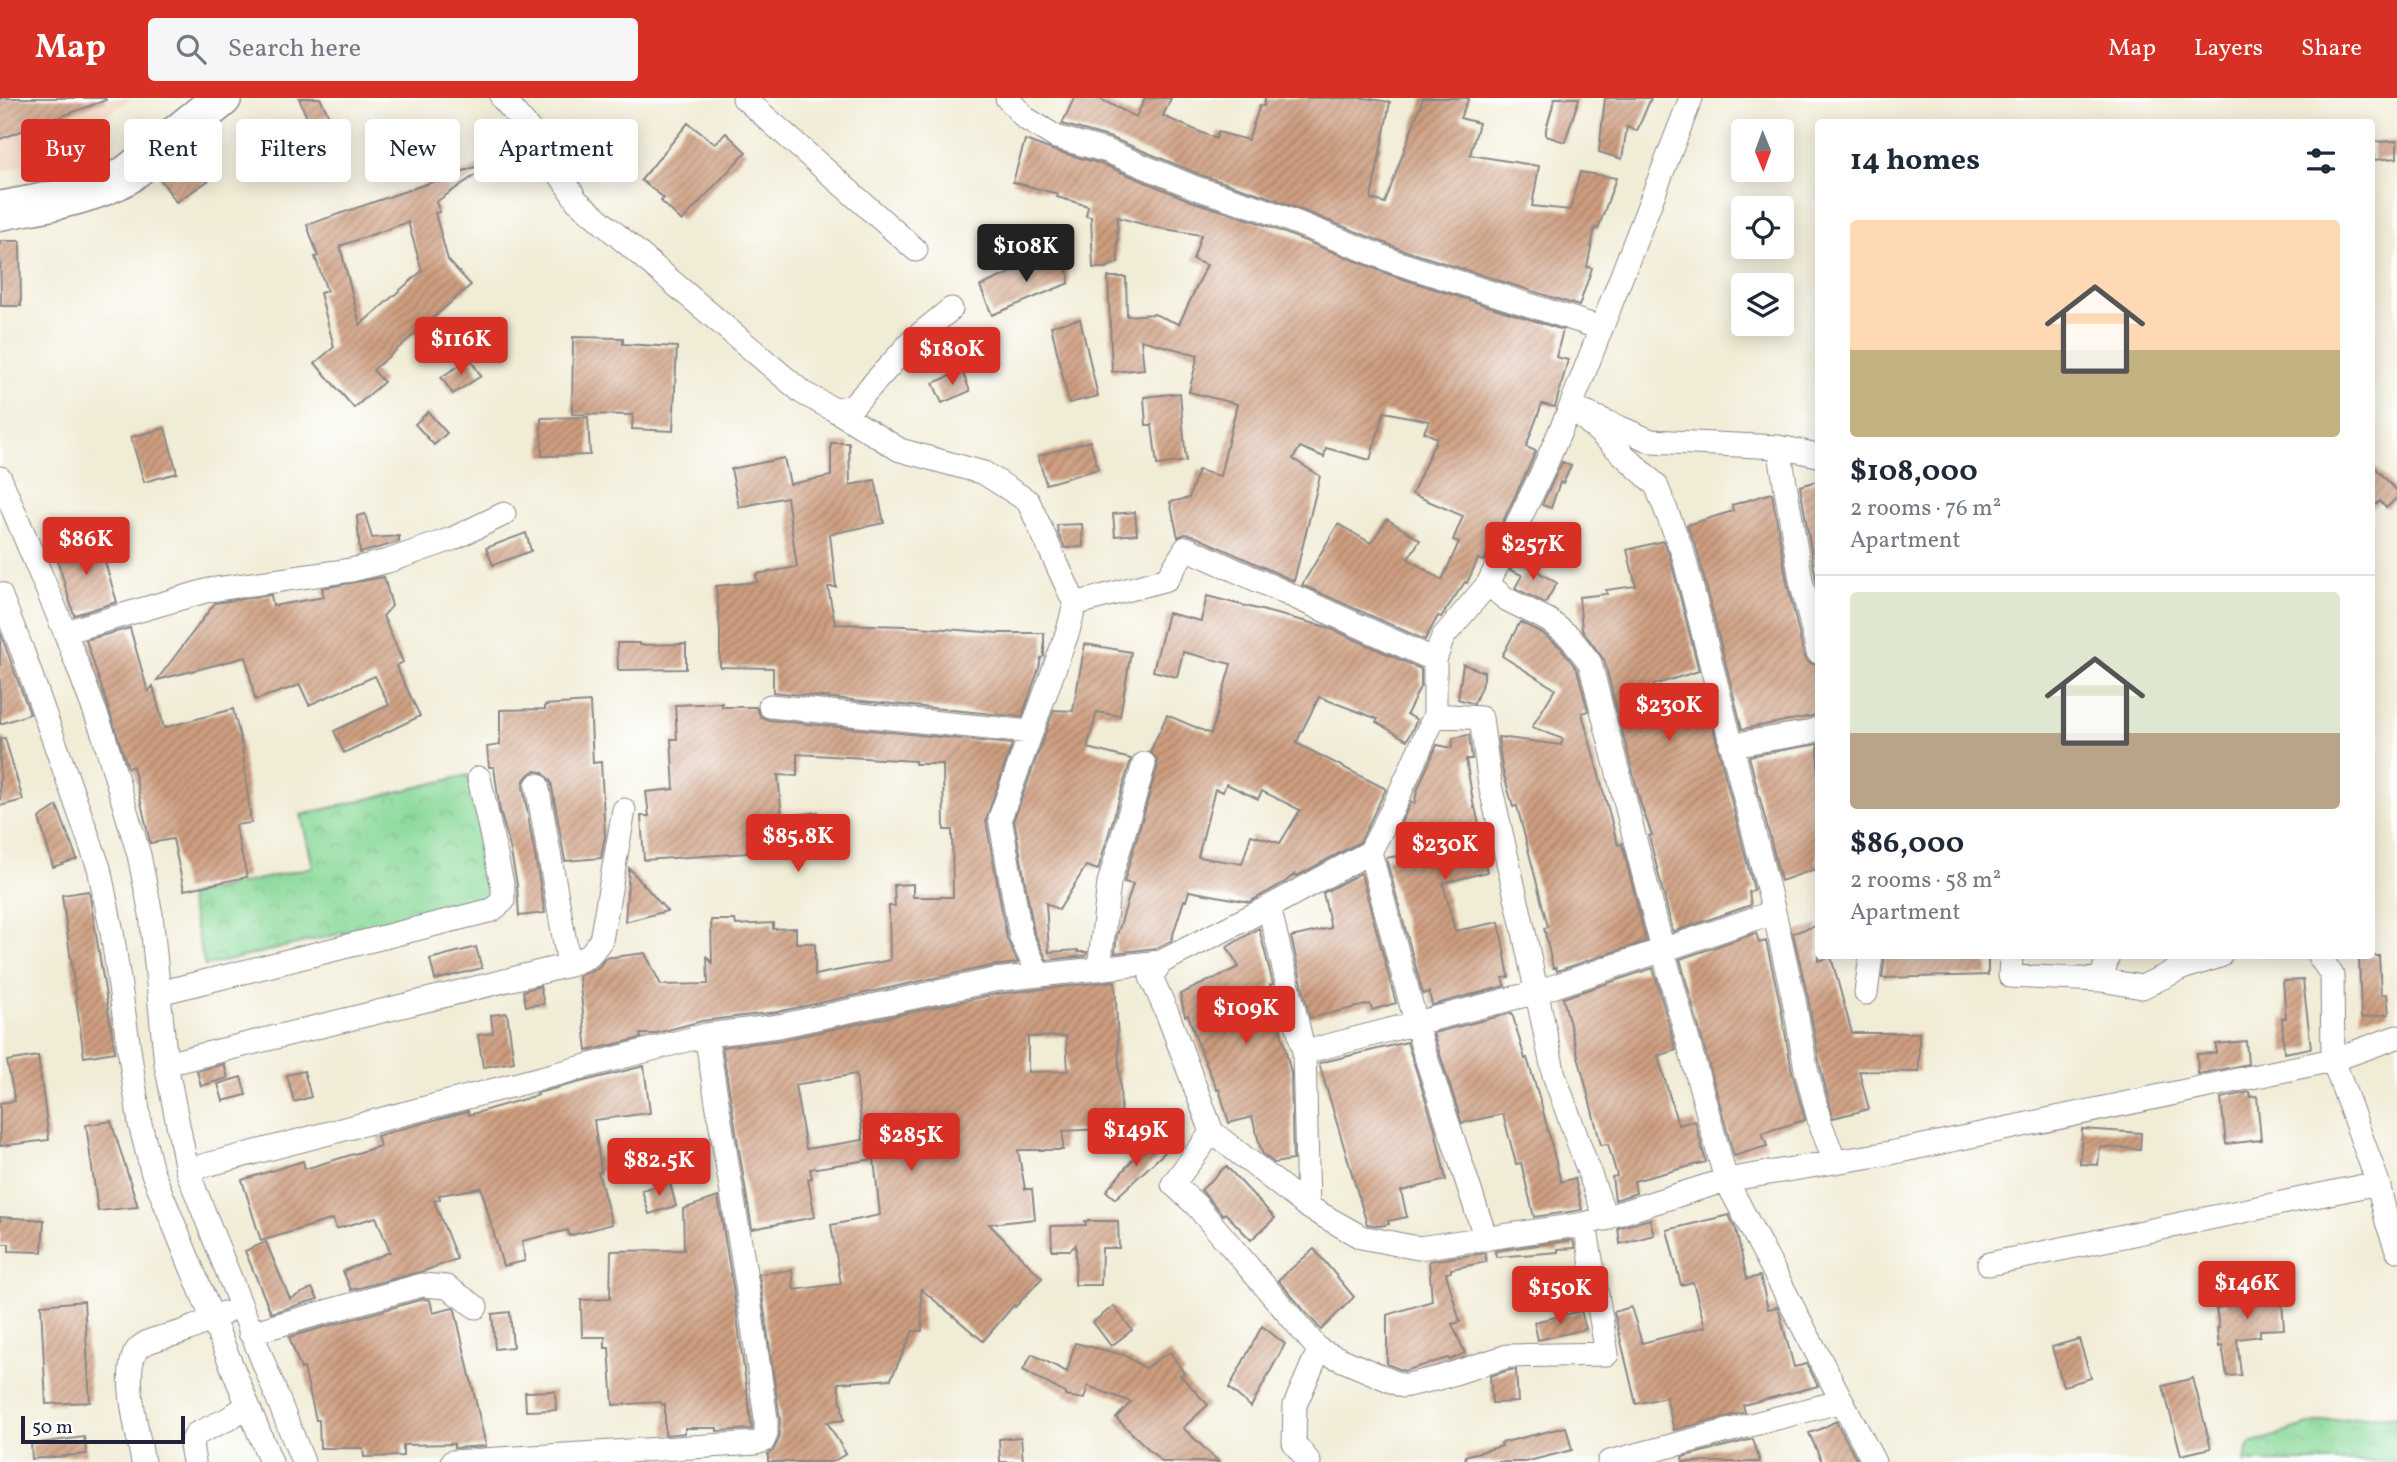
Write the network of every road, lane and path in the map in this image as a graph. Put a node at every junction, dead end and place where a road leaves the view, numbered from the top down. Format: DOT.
graph roads {
  1 [pos="222,98"];
  2 [pos="502,98"];
  3 [pos="744,98"];
  4 [pos="1007,98"];
  5 [pos="1691,98"];
  6 [pos="0,211"];
  7 [pos="916,250"];
  8 [pos="951,309"];
  9 [pos="1601,328"];
  10 [pos="1571,406"];
  11 [pos="833,409"];
  12 [pos="1779,447"];
  13 [pos="1815,454"];
  14 [pos="0,478"];
  15 [pos="504,514"];
  16 [pos="1488,584"];
  17 [pos="0,594"];
  18 [pos="1075,604"];
  19 [pos="65,632"];
  20 [pos="1815,639"];
  21 [pos="1436,660"];
  22 [pos="770,706"];
  23 [pos="1435,715"];
  24 [pos="1815,730"];
  25 [pos="1030,732"];
  26 [pos="1731,745"];
  27 [pos="1143,764"];
  28 [pos="479,778"];
  29 [pos="537,785"];
  30 [pos="624,810"];
  31 [pos="1370,852"];
  32 [pos="1269,908"];
  33 [pos="1774,912"];
  34 [pos="1664,950"];
  35 [pos="1871,959"];
  36 [pos="2011,959"];
  37 [pos="2107,959"];
  38 [pos="2210,959"];
  39 [pos="2321,959"];
  40 [pos="1161,962"];
  41 [pos="569,965"];
  42 [pos="1100,969"];
  43 [pos="1039,975"];
  44 [pos="2101,980"];
  45 [pos="1537,992"];
  46 [pos="159,993"];
  47 [pos="1866,993"];
  48 [pos="1417,1023"];
  49 [pos="706,1035"];
  50 [pos="2397,1037"];
  51 [pos="1304,1052"];
  52 [pos="2333,1060"];
  53 [pos="166,1064"];
  54 [pos="1212,1132"];
  55 [pos="1835,1162"];
  56 [pos="187,1170"];
  57 [pos="1726,1180"];
  58 [pos="2378,1183"];
  59 [pos="1308,1206"];
  60 [pos="1595,1222"];
  61 [pos="1486,1239"];
  62 [pos="2397,1250"];
  63 [pos="1989,1264"];
  64 [pos="240,1307"];
  65 [pos="476,1307"];
  66 [pos="213,1318"];
  67 [pos="250,1333"];
  68 [pos="1318,1350"];
  69 [pos="1842,1401"];
  70 [pos="248,1405"];
  71 [pos="143,1462"];
  72 [pos="194,1462"];
  73 [pos="271,1462"];
  74 [pos="303,1462"];
  75 [pos="452,1462"];
  76 [pos="1309,1462"];
  77 [pos="1609,1462"];
  78 [pos="1874,1462"];
  1 -- 6 [label="highway"];
  2 -- 11 [label="street"];
  3 -- 7 [label="street"];
  4 -- 9 [label="street"];
  5 -- 9 [label="street"];
  8 -- 11 [label="street"];
  9 -- 10 [label="street"];
  10 -- 12 [label="street"];
  10 -- 16 [label="street"];
  10 -- 26 [label="street"];
  11 -- 18 [label="street"];
  12 -- 13 [label="street"];
  12 -- 20 [label="street"];
  14 -- 19 [label="street"];
  15 -- 19 [label="street"];
  16 -- 21 [label="street"];
  16 -- 34 [label="street"];
  17 -- 66 [label="street"];
  18 -- 21 [label="street"];
  18 -- 25 [label="street"];
  19 -- 46 [label="street"];
  21 -- 23 [label="street"];
  22 -- 25 [label="street"];
  23 -- 31 [label="street"];
  23 -- 45 [label="street"];
  24 -- 26 [label="street"];
  25 -- 43 [label="street"];
  26 -- 33 [label="street"];
  27 -- 42 [label="street"];
  28 -- 46 [label="street"];
  29 -- 41 [label="street"];
  30 -- 41 [label="street"];
  31 -- 32 [label="street"];
  31 -- 48 [label="street"];
  32 -- 40 [label="street"];
  32 -- 51 [label="street"];
  33 -- 34 [label="street"];
  33 -- 55 [label="street"];
  34 -- 45 [label="street"];
  34 -- 57 [label="street"];
  35 -- 47 [label="street"];
  36 -- 44 [label="street"];
  37 -- 44 [label="street"];
  38 -- 44 [label="street"];
  39 -- 52 [label="street"];
  40 -- 42 [label="street"];
  40 -- 54 [label="street"];
  41 -- 53 [label="street"];
  42 -- 43 [label="street"];
  43 -- 49 [label="street"];
  45 -- 48 [label="street"];
  45 -- 60 [label="street"];
  46 -- 53 [label="street"];
  48 -- 51 [label="street"];
  48 -- 61 [label="street"];
  49 -- 56 [label="street"];
  49 -- 75 [label="street"];
  50 -- 52 [label="street"];
  51 -- 59 [label="street"];
  52 -- 55 [label="street"];
  52 -- 58 [label="street"];
  53 -- 56 [label="street"];
  54 -- 59 [label="street"];
  54 -- 68 [label="street"];
  55 -- 57 [label="street"];
  56 -- 64 [label="street"];
  57 -- 60 [label="street"];
  57 -- 69 [label="street"];
  58 -- 62 [label="street"];
  58 -- 63 [label="street"];
  59 -- 61 [label="street"];
  60 -- 61 [label="street"];
  60 -- 68 [label="street"];
  64 -- 66 [label="street"];
  64 -- 67 [label="street"];
  65 -- 67 [label="street"];
  66 -- 70 [label="street"];
  66 -- 71 [label="street"];
  67 -- 74 [label="street"];
  68 -- 76 [label="street"];
  69 -- 77 [label="street"];
  69 -- 78 [label="street"];
  70 -- 72 [label="street"];
  70 -- 73 [label="street"];
}
